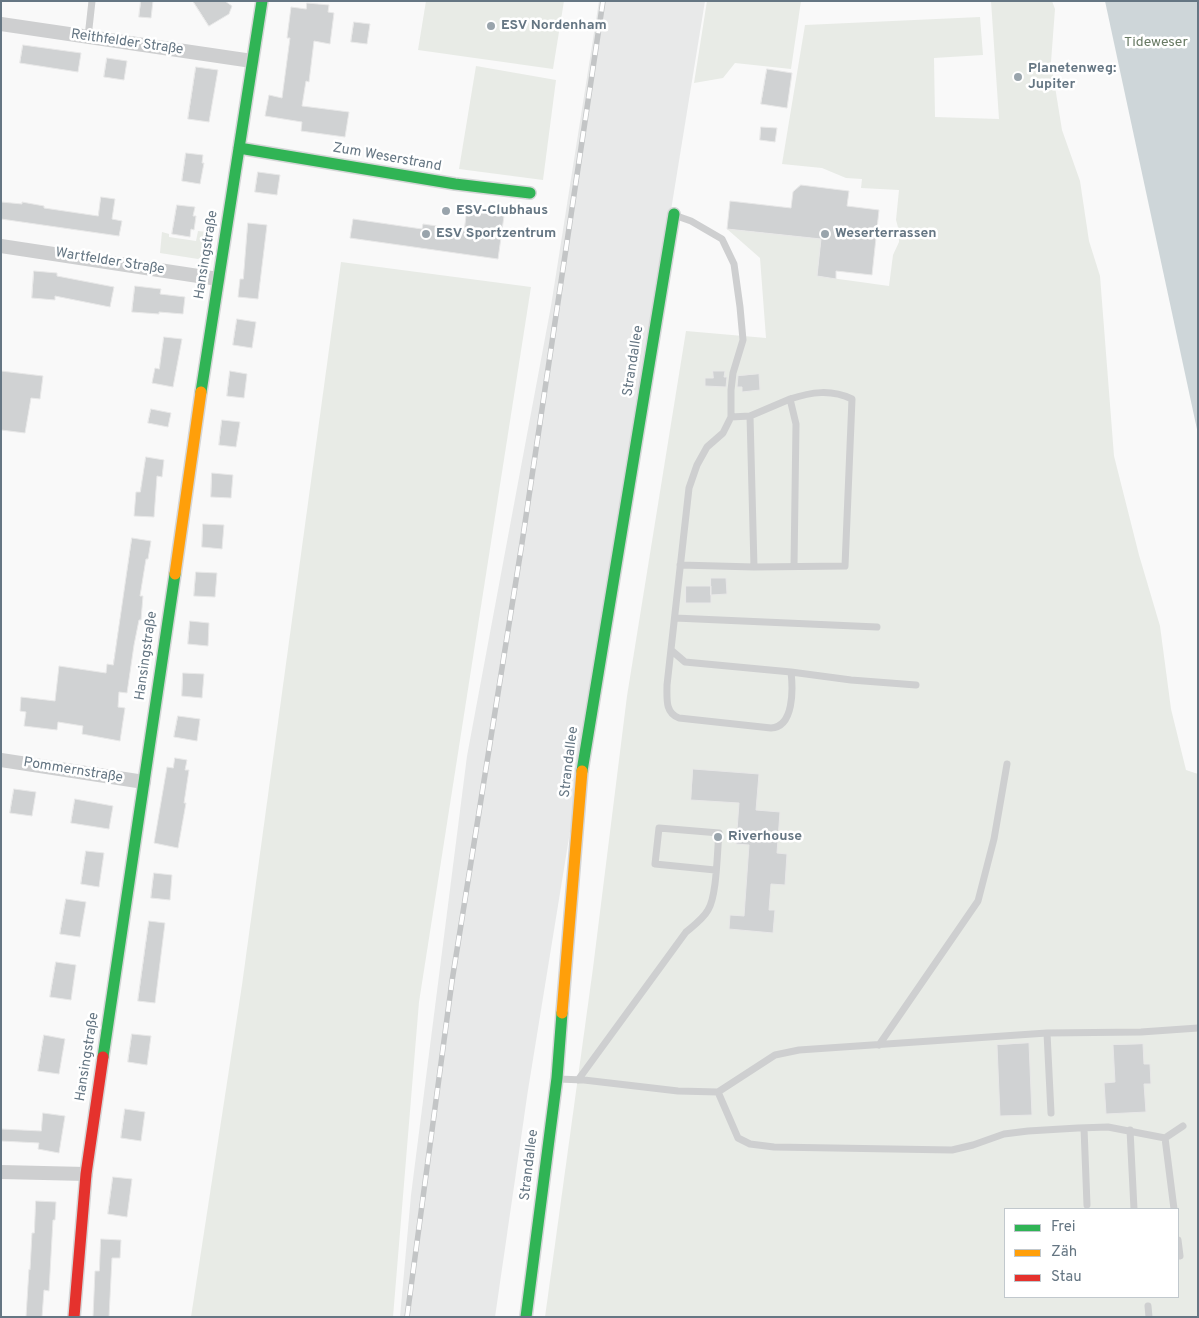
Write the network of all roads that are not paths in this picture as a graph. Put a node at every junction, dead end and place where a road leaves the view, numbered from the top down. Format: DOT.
graph roads {
  1 [pos="92,1"];
  2 [pos="262,1"];
  3 [pos="1,24"];
  4 [pos="88,37"];
  5 [pos="252,61"];
  6 [pos="239,148"];
  7 [pos="530,193"];
  8 [pos="674,214"];
  9 [pos="1,246"];
  10 [pos="218,279"];
  11 [pos="790,399"];
  12 [pos="750,416"];
  13 [pos="731,417"];
  14 [pos="680,565"];
  15 [pos="794,566"];
  16 [pos="754,567"];
  17 [pos="675,618"];
  18 [pos="877,627"];
  19 [pos="671,650"];
  20 [pos="791,672"];
  21 [pos="916,685"];
  22 [pos="1,760"];
  23 [pos="1007,764"];
  24 [pos="144,782"];
  25 [pos="716,870"];
  26 [pos="1198,1028"];
  27 [pos="1047,1033"];
  28 [pos="879,1045"];
  29 [pos="557,1078"];
  30 [pos="578,1080"];
  31 [pos="718,1092"];
  32 [pos="1050,1113"];
  33 [pos="1183,1126"];
  34 [pos="1084,1128"];
  35 [pos="1130,1130"];
  36 [pos="1165,1138"];
  37 [pos="1,1172"];
  38 [pos="86,1174"];
  39 [pos="1087,1204"];
  40 [pos="1134,1208"];
  41 [pos="1174,1208"];
  42 [pos="1179,1248"];
  43 [pos="1180,1256"];
  44 [pos="1148,1306"];
  45 [pos="74,1317"];
  46 [pos="526,1317"];
  47 [pos="1149,1317"];
  1 -- 4 [label="lane"];
  2 -- 5 [label="street, Hansingstraße"];
  3 -- 4 [label="street, Reithfelder Straße"];
  4 -- 5 [label="street, Reithfelder Straße"];
  5 -- 6 [label="street, Hansingstraße"];
  6 -- 7 [label="street, Zum Weserstrand"];
  6 -- 10 [label="street, Hansingstraße"];
  8 -- 13 [label="lane"];
  8 -- 29 [label="street, Strandallee"];
  9 -- 10 [label="street, Wartfelder Straße"];
  10 -- 24 [label="street, Hansingstraße"];
  11 -- 12 [label="lane"];
  11 -- 15 [label="lane"];
  11 -- 15 [label="lane"];
  12 -- 13 [label="lane"];
  12 -- 16 [label="lane"];
  13 -- 14 [label="lane"];
  14 -- 16 [label="lane"];
  14 -- 17 [label="lane"];
  15 -- 16 [label="lane"];
  17 -- 18 [label="lane"];
  17 -- 19 [label="lane"];
  19 -- 20 [label="lane"];
  19 -- 20 [label="lane"];
  20 -- 21 [label="lane"];
  22 -- 24 [label="street, Pommernstraße"];
  23 -- 28 [label="lane"];
  24 -- 38 [label="street, Hansingstraße"];
  25 -- 25 [label="lane"];
  25 -- 30 [label="lane"];
  26 -- 27 [label="lane"];
  27 -- 28 [label="lane"];
  27 -- 32 [label="lane"];
  28 -- 31 [label="lane"];
  29 -- 30 [label="lane"];
  29 -- 46 [label="street, Strandallee"];
  30 -- 31 [label="lane"];
  31 -- 34 [label="lane"];
  33 -- 36 [label="lane"];
  34 -- 35 [label="lane"];
  34 -- 39 [label="lane"];
  35 -- 36 [label="lane"];
  35 -- 40 [label="lane"];
  36 -- 41 [label="lane"];
  37 -- 38 [label="street"];
  38 -- 45 [label="street, Hansingstraße"];
  42 -- 43 [label="lane"];
  44 -- 47 [label="lane"];
}
